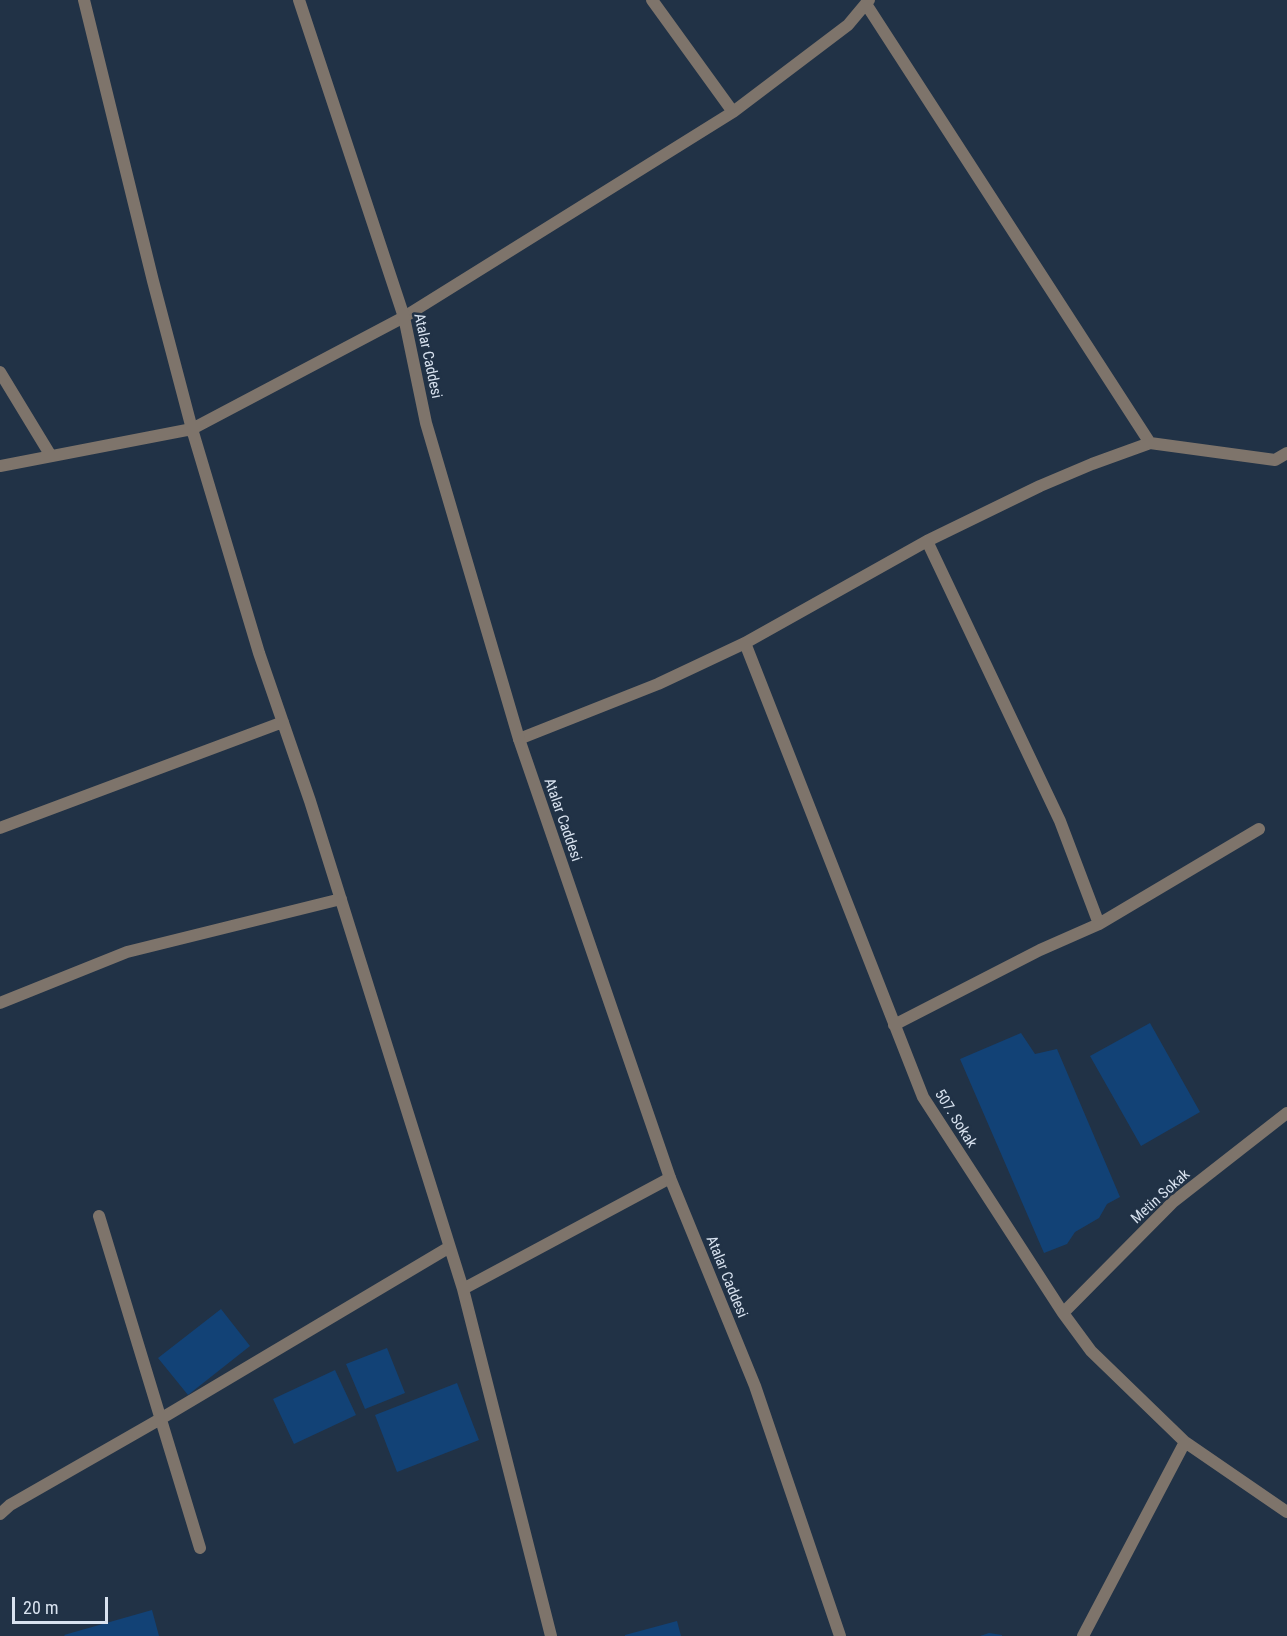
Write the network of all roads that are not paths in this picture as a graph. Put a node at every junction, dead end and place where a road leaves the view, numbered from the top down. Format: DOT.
graph roads {
  1 [pos="84,0"];
  2 [pos="299,0"];
  3 [pos="652,0"];
  4 [pos="867,2"];
  5 [pos="733,112"];
  6 [pos="404,317"];
  7 [pos="0,372"];
  8 [pos="192,429"];
  9 [pos="1150,443"];
  10 [pos="1287,453"];
  11 [pos="51,456"];
  12 [pos="0,466"];
  13 [pos="927,541"];
  14 [pos="745,643"];
  15 [pos="283,722"];
  16 [pos="519,739"];
  17 [pos="0,828"];
  18 [pos="1259,829"];
  19 [pos="341,899"];
  20 [pos="1099,924"];
  21 [pos="0,1003"];
  22 [pos="894,1025"];
  23 [pos="1287,1113"];
  24 [pos="670,1179"];
  25 [pos="99,1216"];
  26 [pos="448,1248"];
  27 [pos="463,1289"];
  28 [pos="1063,1312"];
  29 [pos="162,1418"];
  30 [pos="1185,1442"];
  31 [pos="1287,1512"];
  32 [pos="0,1514"];
  33 [pos="200,1548"];
  34 [pos="551,1636"];
  35 [pos="840,1636"];
  36 [pos="1083,1636"];
  1 -- 8 [label="street"];
  2 -- 6 [label="street, Atalar Caddesi"];
  3 -- 5 [label="street"];
  4 -- 5 [label="street"];
  4 -- 9 [label="street"];
  5 -- 6 [label="street"];
  6 -- 8 [label="street"];
  6 -- 16 [label="street, Atalar Caddesi"];
  7 -- 11 [label="street"];
  8 -- 11 [label="street"];
  8 -- 15 [label="street"];
  9 -- 10 [label="street"];
  9 -- 13 [label="street"];
  11 -- 12 [label="street"];
  13 -- 14 [label="street"];
  13 -- 20 [label="street"];
  14 -- 16 [label="street"];
  14 -- 22 [label="street, 507. Sokak"];
  15 -- 17 [label="street"];
  15 -- 19 [label="street"];
  16 -- 24 [label="street, Atalar Caddesi"];
  18 -- 20 [label="street"];
  19 -- 21 [label="street"];
  19 -- 26 [label="street"];
  20 -- 22 [label="street"];
  22 -- 28 [label="street, 507. Sokak"];
  23 -- 28 [label="street, Metin Sokak"];
  24 -- 27 [label="street"];
  24 -- 35 [label="street, Atalar Caddesi"];
  25 -- 29 [label="street"];
  26 -- 27 [label="street"];
  26 -- 29 [label="street"];
  27 -- 34 [label="street"];
  28 -- 30 [label="street, 507. Sokak"];
  29 -- 32 [label="street"];
  29 -- 33 [label="street"];
  30 -- 31 [label="street, 507. Sokak"];
  30 -- 36 [label="street"];
}
